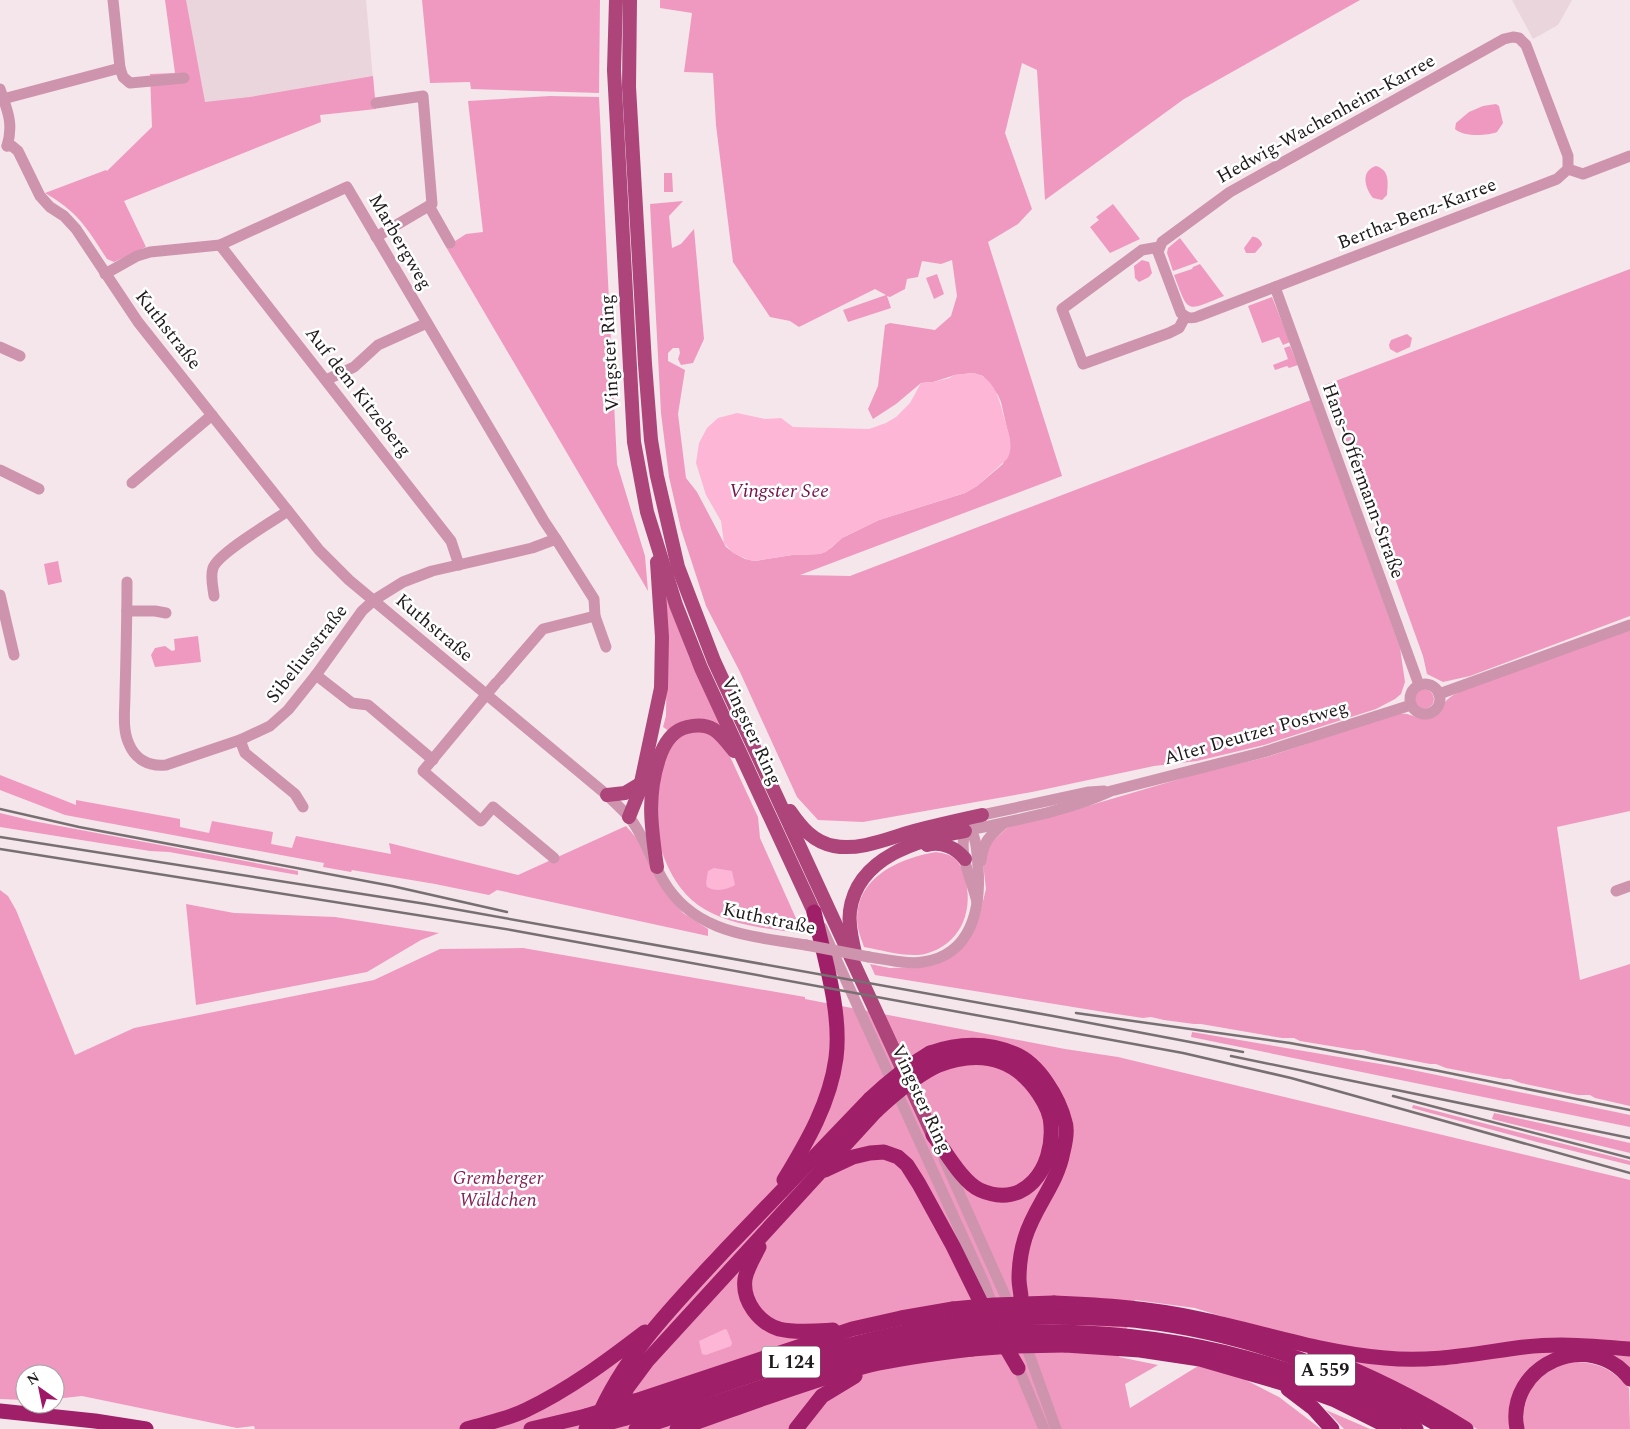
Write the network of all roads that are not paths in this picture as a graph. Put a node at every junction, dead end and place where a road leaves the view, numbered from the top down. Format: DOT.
graph roads {
  1 [pos="112,0"];
  2 [pos="616,0"];
  3 [pos="630,0"];
  4 [pos="120,68"];
  5 [pos="184,78"];
  6 [pos="2,94"];
  7 [pos="376,103"];
  8 [pos="4,149"];
  9 [pos="1630,156"];
  10 [pos="1568,169"];
  11 [pos="429,206"];
  12 [pos="376,237"];
  13 [pos="450,243"];
  14 [pos="220,245"];
  15 [pos="1159,247"];
  16 [pos="105,274"];
  17 [pos="1275,288"];
  18 [pos="1185,318"];
  19 [pos="427,323"];
  20 [pos="0,347"];
  21 [pos="20,356"];
  22 [pos="326,380"];
  23 [pos="212,415"];
  24 [pos="0,470"];
  25 [pos="132,483"];
  26 [pos="39,489"];
  27 [pos="288,511"];
  28 [pos="655,536"];
  29 [pos="556,538"];
  30 [pos="458,565"];
  31 [pos="126,582"];
  32 [pos="0,595"];
  33 [pos="214,596"];
  34 [pos="374,600"];
  35 [pos="127,611"];
  36 [pos="166,613"];
  37 [pos="595,616"];
  38 [pos="1630,625"];
  39 [pos="5,641"];
  40 [pos="606,647"];
  41 [pos="14,655"];
  42 [pos="316,674"];
  43 [pos="1419,686"];
  44 [pos="486,694"];
  45 [pos="1439,694"];
  46 [pos="1410,705"];
  47 [pos="240,740"];
  48 [pos="433,760"];
  49 [pos="747,767"];
  50 [pos="767,777"];
  51 [pos="640,784"];
  52 [pos="1111,791"];
  53 [pos="607,795"];
  54 [pos="650,796"];
  55 [pos="303,807"];
  56 [pos="982,815"];
  57 [pos="629,817"];
  58 [pos="950,822"];
  59 [pos="1006,822"];
  60 [pos="968,829"];
  61 [pos="895,853"];
  62 [pos="554,858"];
  63 [pos="965,859"];
  64 [pos="657,867"];
  65 [pos="979,882"];
  66 [pos="1630,886"];
  67 [pos="1616,892"];
  68 [pos="977,902"];
  69 [pos="814,912"];
  70 [pos="858,971"];
  71 [pos="933,1060"];
  72 [pos="874,1105"];
  73 [pos="934,1135"];
  74 [pos="819,1173"];
  75 [pos="767,1206"];
  76 [pos="771,1227"];
  77 [pos="667,1314"];
  78 [pos="1059,1324"];
  79 [pos="1018,1326"];
  80 [pos="852,1329"];
  81 [pos="963,1329"];
  82 [pos="1262,1334"];
  83 [pos="1192,1337"];
  84 [pos="1630,1349"];
  85 [pos="923,1354"];
  86 [pos="1018,1368"];
  87 [pos="1630,1379"];
  88 [pos="1278,1382"];
  89 [pos="0,1411"];
  90 [pos="631,1423"];
  91 [pos="589,1425"];
  92 [pos="146,1429"];
  93 [pos="467,1429"];
  94 [pos="531,1429"];
  95 [pos="610,1429"];
  96 [pos="677,1429"];
  97 [pos="796,1429"];
  98 [pos="1044,1429"];
  99 [pos="1056,1429"];
  100 [pos="1332,1429"];
  101 [pos="1393,1429"];
  102 [pos="1416,1429"];
  103 [pos="1445,1429"];
  104 [pos="1466,1429"];
  105 [pos="1517,1429"];
  1 -- 4 [label="street"];
  2 -- 28 [label="main road, Vingster Ring"];
  3 -- 50 [label="main road, Vingster Ring"];
  4 -- 5 [label="street"];
  4 -- 6 [label="street"];
  6 -- 8 [label="street, Kuthstraße"];
  7 -- 11 [label="street"];
  8 -- 16 [label="street, Kuthstraße"];
  9 -- 10 [label="street"];
  10 -- 15 [label="street, Hedwig-Wachenheim-Karree"];
  10 -- 17 [label="street, Bertha-Benz-Karree"];
  11 -- 12 [label="street"];
  11 -- 13 [label="street"];
  12 -- 14 [label="street, Marbergweg"];
  12 -- 19 [label="street, Marbergweg"];
  14 -- 16 [label="street, Marbergweg"];
  14 -- 22 [label="street, Auf dem Kitzeberg"];
  15 -- 18 [label="street"];
  15 -- 18 [label="street"];
  16 -- 23 [label="street, Kuthstraße"];
  17 -- 18 [label="street, Bertha-Benz-Karree"];
  17 -- 43 [label="street, Hans-Offermann-Straße"];
  19 -- 22 [label="street"];
  19 -- 29 [label="street, Marbergweg"];
  20 -- 21 [label="street"];
  22 -- 30 [label="street, Auf dem Kitzeberg"];
  23 -- 25 [label="street"];
  23 -- 27 [label="street, Kuthstraße"];
  24 -- 26 [label="street"];
  27 -- 33 [label="street"];
  27 -- 34 [label="street, Kuthstraße"];
  28 -- 49 [label="main road, Vingster Ring"];
  28 -- 51 [label="main road"];
  29 -- 30 [label="street"];
  29 -- 37 [label="street, Marbergweg"];
  30 -- 34 [label="street"];
  31 -- 35 [label="street, Sibeliusstraße"];
  32 -- 39 [label="street"];
  34 -- 42 [label="street, Sibeliusstraße"];
  34 -- 44 [label="street, Kuthstraße"];
  35 -- 36 [label="street"];
  35 -- 47 [label="street, Sibeliusstraße"];
  37 -- 40 [label="street, Marbergweg"];
  37 -- 44 [label="street"];
  38 -- 45 [label="street"];
  39 -- 41 [label="street"];
  42 -- 47 [label="street, Sibeliusstraße"];
  42 -- 48 [label="street"];
  43 -- 45 [label="street"];
  43 -- 46 [label="street"];
  44 -- 48 [label="street"];
  44 -- 53 [label="street, Kuthstraße"];
  45 -- 46 [label="street"];
  46 -- 52 [label="street, Alter Deutzer Postweg"];
  47 -- 55 [label="street"];
  48 -- 62 [label="street"];
  49 -- 54 [label="main road"];
  49 -- 69 [label="main road, Vingster Ring"];
  50 -- 58 [label="main road"];
  50 -- 70 [label="main road, Vingster Ring"];
  51 -- 53 [label="main road"];
  51 -- 57 [label="main road"];
  52 -- 56 [label="street, Alter Deutzer Postweg"];
  52 -- 59 [label="street, Alter Deutzer Postweg"];
  53 -- 57 [label="street, Kuthstraße"];
  54 -- 57 [label="main road"];
  54 -- 64 [label="main road"];
  56 -- 58 [label="main road"];
  56 -- 60 [label="street"];
  57 -- 64 [label="street, Kuthstraße"];
  58 -- 60 [label="main road"];
  59 -- 60 [label="street, Alter Deutzer Postweg"];
  59 -- 65 [label="street"];
  60 -- 61 [label="main road"];
  60 -- 63 [label="street, Kuthstraße"];
  60 -- 65 [label="street, Kuthstraße"];
  61 -- 63 [label="main road"];
  61 -- 70 [label="main road"];
  63 -- 68 [label="street, Kuthstraße"];
  64 -- 68 [label="street, Kuthstraße, bridge"];
  65 -- 68 [label="street, Kuthstraße"];
  66 -- 67 [label="street"];
  69 -- 75 [label="highway"];
  69 -- 86 [label="street, Vingster Ring"];
  70 -- 73 [label="main road, Vingster Ring"];
  71 -- 72 [label="highway, bridge"];
  71 -- 73 [label="highway"];
  71 -- 79 [label="highway"];
  72 -- 74 [label="highway"];
  72 -- 75 [label="highway"];
  73 -- 79 [label="street, Vingster Ring"];
  74 -- 76 [label="highway"];
  74 -- 86 [label="highway"];
  75 -- 77 [label="highway"];
  76 -- 80 [label="highway"];
  76 -- 95 [label="highway"];
  77 -- 91 [label="highway"];
  77 -- 93 [label="highway"];
  78 -- 81 [label="highway, bridge"];
  78 -- 81 [label="highway, bridge"];
  78 -- 82 [label="highway"];
  78 -- 83 [label="highway"];
  78 -- 88 [label="highway"];
  79 -- 99 [label="street, Vingster Ring"];
  80 -- 81 [label="highway"];
  80 -- 91 [label="highway, bridge"];
  81 -- 85 [label="highway"];
  81 -- 90 [label="highway, L 124"];
  82 -- 84 [label="highway"];
  82 -- 104 [label="highway"];
  83 -- 102 [label="highway, A 559"];
  83 -- 103 [label="highway, A 559"];
  85 -- 96 [label="highway"];
  85 -- 97 [label="highway"];
  86 -- 98 [label="street, Vingster Ring"];
  87 -- 105 [label="highway"];
  88 -- 100 [label="highway"];
  88 -- 101 [label="highway"];
  89 -- 92 [label="highway"];
  90 -- 91 [label="highway, L 124, bridge"];
  91 -- 94 [label="highway"];
}
